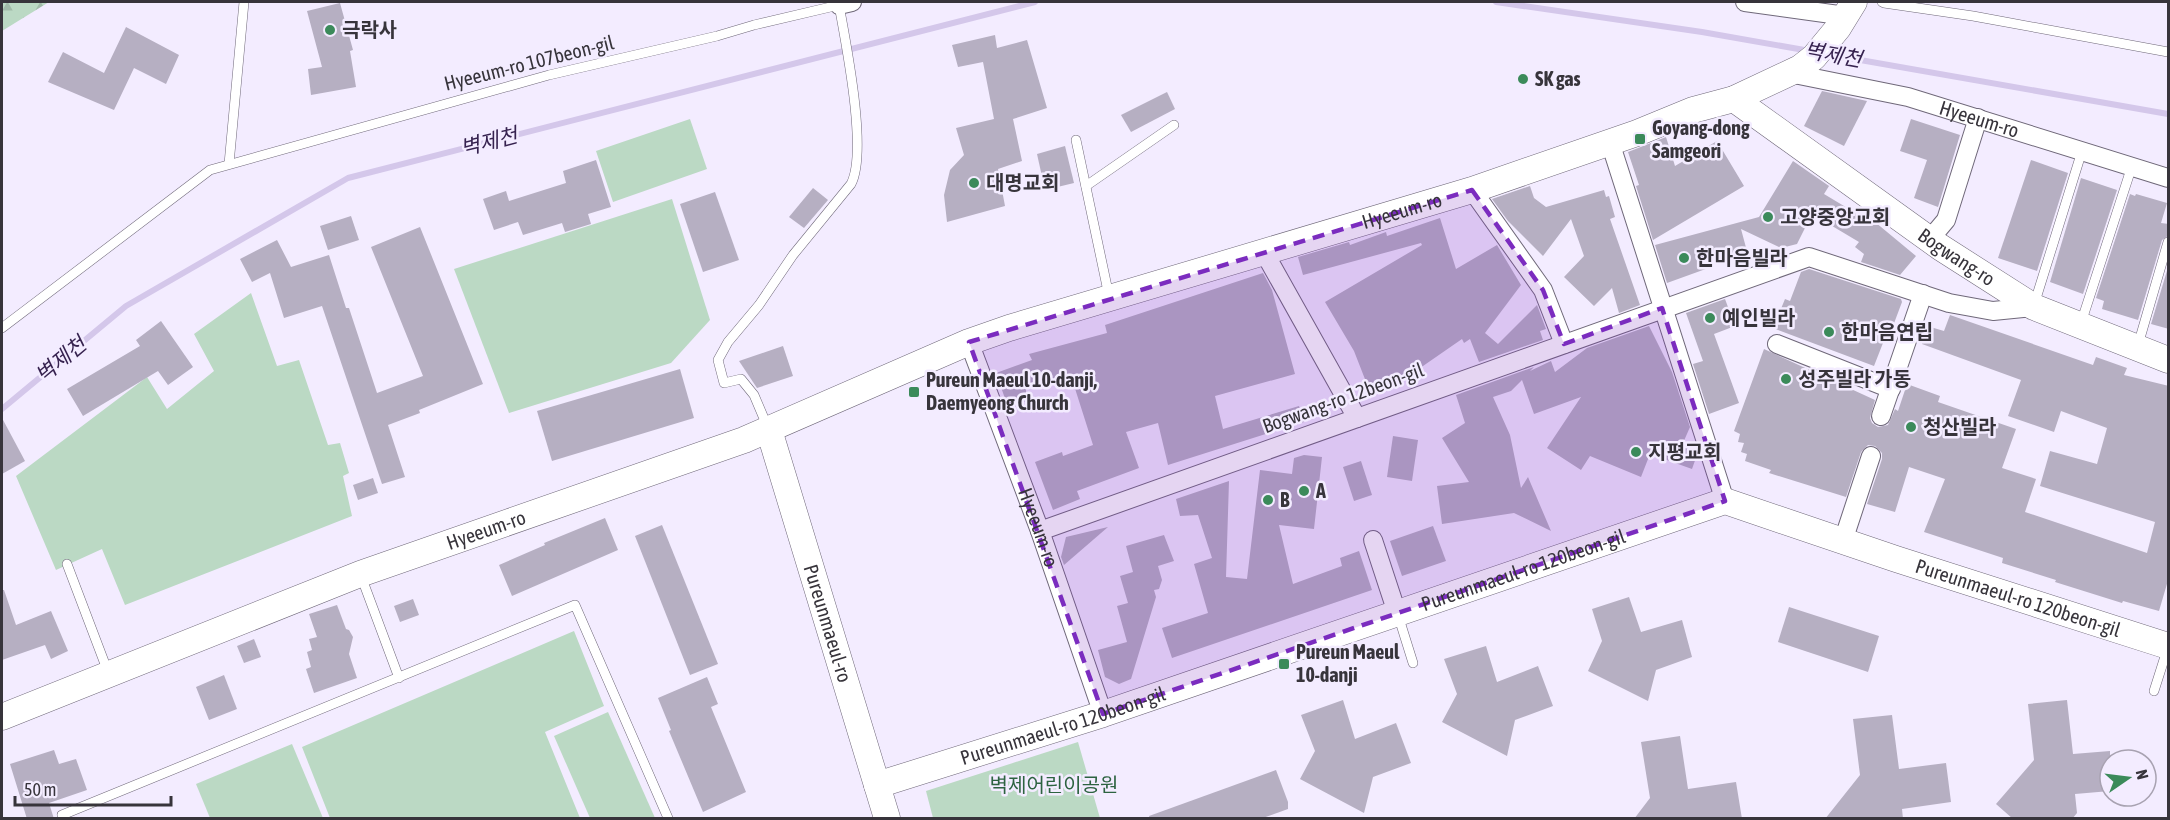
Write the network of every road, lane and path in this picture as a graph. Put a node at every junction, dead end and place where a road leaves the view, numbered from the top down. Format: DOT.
graph roads {
  1 [pos="244,2"];
  2 [pos="1746,2"];
  3 [pos="1882,2"];
  4 [pos="846,3"];
  5 [pos="1846,15"];
  6 [pos="2169,52"];
  7 [pos="1795,70"];
  8 [pos="1734,99"];
  9 [pos="1978,118"];
  10 [pos="1174,125"];
  11 [pos="1076,140"];
  12 [pos="1610,142"];
  13 [pos="2082,151"];
  14 [pos="229,164"];
  15 [pos="2132,166"];
  16 [pos="2169,178"];
  17 [pos="1086,186"];
  18 [pos="1472,190"];
  19 [pos="1929,239"];
  20 [pos="2169,242"];
  21 [pos="1264,252"];
  22 [pos="1923,294"];
  23 [pos="1109,298"];
  24 [pos="2034,307"];
  25 [pos="1662,308"];
  26 [pos="2080,326"];
  27 [pos="2,328"];
  28 [pos="969,342"];
  29 [pos="1564,344"];
  30 [pos="1777,344"];
  31 [pos="2137,348"];
  32 [pos="2169,360"];
  33 [pos="1891,388"];
  34 [pos="1881,416"];
  35 [pos="1357,418"];
  36 [pos="769,430"];
  37 [pos="1870,456"];
  38 [pos="1725,501"];
  39 [pos="1040,531"];
  40 [pos="1372,540"];
  41 [pos="1842,541"];
  42 [pos="67,564"];
  43 [pos="360,574"];
  44 [pos="1397,613"];
  45 [pos="2169,647"];
  46 [pos="1413,663"];
  47 [pos="109,674"];
  48 [pos="399,678"];
  49 [pos="2154,691"];
  50 [pos="1103,714"];
  51 [pos="2,717"];
  52 [pos="877,785"];
  53 [pos="63,819"];
  54 [pos="669,819"];
  55 [pos="887,819"];
  1 -- 14 [label="lane"];
  2 -- 5 [label="street"];
  3 -- 6 [label="lane"];
  4 -- 14 [label="lane, Hyeeum-ro 107beon-gil"];
  4 -- 36 [label="lane"];
  5 -- 7 [label="main road"];
  7 -- 8 [label="main road, Hyeeum-ro"];
  7 -- 9 [label="street, Hyeeum-ro"];
  8 -- 12 [label="main road, Hyeeum-ro"];
  8 -- 19 [label="main road, Bogwang-ro"];
  9 -- 13 [label="street, Hyeeum-ro"];
  9 -- 19 [label="street"];
  10 -- 17 [label="lane"];
  11 -- 17 [label="lane"];
  12 -- 18 [label="main road, Hyeeum-ro"];
  12 -- 25 [label="street"];
  13 -- 15 [label="street, Hyeeum-ro"];
  13 -- 24 [label="lane"];
  14 -- 27 [label="lane, Hyeeum-ro 107beon-gil"];
  15 -- 16 [label="street, Hyeeum-ro"];
  15 -- 26 [label="lane"];
  17 -- 23 [label="lane"];
  18 -- 21 [label="main road, Hyeeum-ro"];
  18 -- 29 [label="street"];
  19 -- 24 [label="main road, Bogwang-ro"];
  20 -- 31 [label="lane"];
  21 -- 23 [label="main road, Hyeeum-ro"];
  21 -- 35 [label="street"];
  22 -- 24 [label="street, Bogwang-ro 12beon-gil"];
  22 -- 25 [label="street, Bogwang-ro 12beon-gil"];
  22 -- 33 [label="street"];
  23 -- 28 [label="main road, Hyeeum-ro"];
  24 -- 26 [label="main road, Bogwang-ro"];
  25 -- 29 [label="street, Bogwang-ro 12beon-gil"];
  25 -- 38 [label="street"];
  26 -- 31 [label="main road, Bogwang-ro"];
  28 -- 36 [label="main road, Hyeeum-ro"];
  28 -- 39 [label="street, Hyeeum-ro"];
  29 -- 35 [label="street, Bogwang-ro 12beon-gil"];
  30 -- 33 [label="street"];
  31 -- 32 [label="main road, Bogwang-ro"];
  33 -- 34 [label="street"];
  35 -- 39 [label="street, Bogwang-ro 12beon-gil"];
  36 -- 43 [label="main road, Hyeeum-ro"];
  36 -- 52 [label="main road, Pureunmaeul-ro"];
  37 -- 41 [label="street"];
  38 -- 41 [label="main road, Pureunmaeul-ro 120beon-gil"];
  38 -- 44 [label="main road, Pureunmaeul-ro 120beon-gil"];
  39 -- 50 [label="street, Hyeeum-ro"];
  40 -- 44 [label="street"];
  41 -- 45 [label="main road, Pureunmaeul-ro 120beon-gil"];
  42 -- 47 [label="lane"];
  43 -- 47 [label="main road, Hyeeum-ro"];
  43 -- 48 [label="lane"];
  44 -- 46 [label="lane"];
  44 -- 50 [label="main road, Pureunmaeul-ro 120beon-gil"];
  45 -- 49 [label="lane"];
  47 -- 51 [label="main road, Hyeeum-ro"];
  48 -- 53 [label="lane"];
  48 -- 54 [label="lane"];
  50 -- 52 [label="main road, Pureunmaeul-ro 120beon-gil"];
  52 -- 55 [label="main road, Pureunmaeul-ro"];
}
